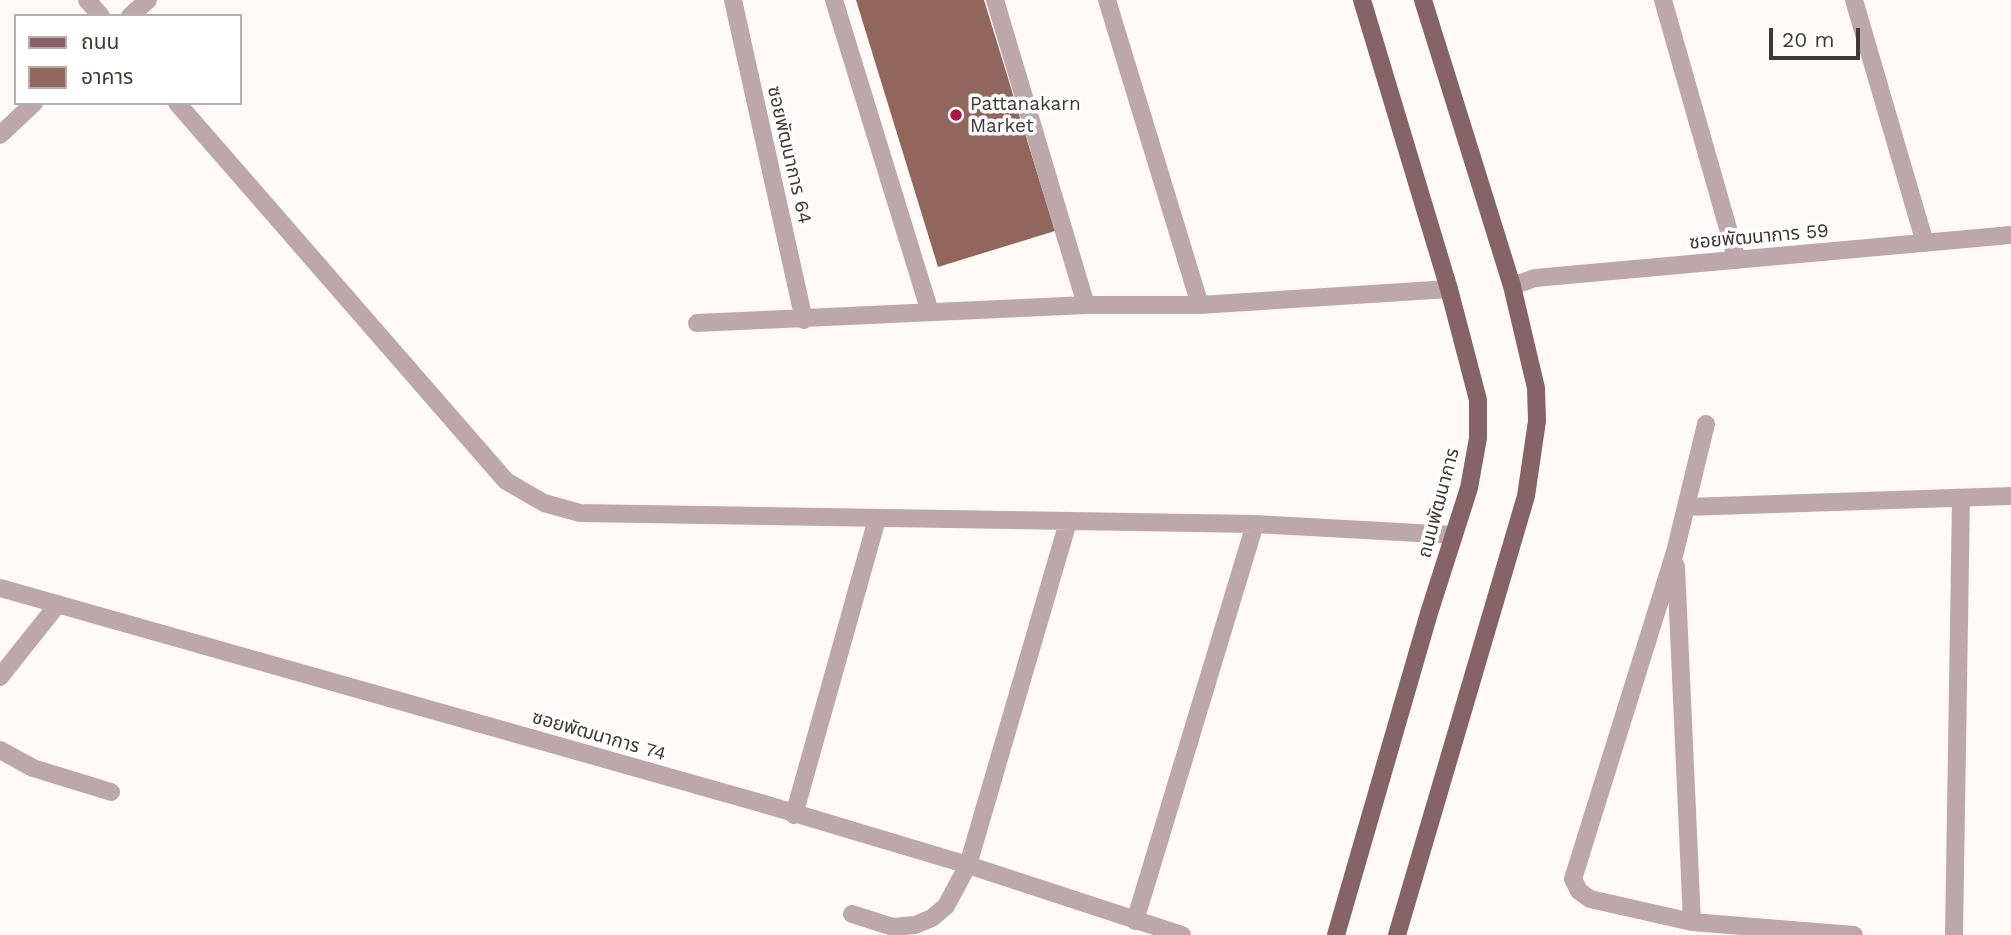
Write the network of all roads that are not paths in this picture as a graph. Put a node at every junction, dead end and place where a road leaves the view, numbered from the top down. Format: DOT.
graph roads {
  1 [pos="87,0"];
  2 [pos="148,0"];
  3 [pos="733,0"];
  4 [pos="834,0"];
  5 [pos="995,0"];
  6 [pos="1107,0"];
  7 [pos="1362,0"];
  8 [pos="1423,0"];
  9 [pos="1663,0"];
  10 [pos="1854,0"];
  11 [pos="99,14"];
  12 [pos="132,14"];
  13 [pos="32,105"];
  14 [pos="179,105"];
  15 [pos="0,135"];
  16 [pos="2011,235"];
  17 [pos="1925,243"];
  18 [pos="1737,260"];
  19 [pos="1512,286"];
  20 [pos="1449,289"];
  21 [pos="1086,305"];
  22 [pos="1200,305"];
  23 [pos="930,312"];
  24 [pos="804,320"];
  25 [pos="697,323"];
  26 [pos="1706,424"];
  27 [pos="2011,496"];
  28 [pos="1961,498"];
  29 [pos="1687,508"];
  30 [pos="877,519"];
  31 [pos="1068,522"];
  32 [pos="1255,524"];
  33 [pos="1454,535"];
  34 [pos="1675,552"];
  35 [pos="0,588"];
  36 [pos="58,604"];
  37 [pos="0,677"];
  38 [pos="0,750"];
  39 [pos="111,792"];
  40 [pos="794,815"];
  41 [pos="968,865"];
  42 [pos="852,914"];
  43 [pos="1135,920"];
  44 [pos="1692,922"];
  45 [pos="1182,935"];
  46 [pos="1336,935"];
  47 [pos="1398,935"];
  48 [pos="1854,935"];
  49 [pos="1954,935"];
  1 -- 11 [label="street"];
  2 -- 12 [label="street"];
  3 -- 24 [label="street, ซอยพัฒนาการ 64"];
  4 -- 23 [label="street"];
  5 -- 21 [label="street"];
  6 -- 22 [label="street"];
  7 -- 20 [label="main road, ถนนพัฒนาการ"];
  8 -- 19 [label="main road"];
  9 -- 18 [label="street"];
  10 -- 17 [label="street"];
  13 -- 15 [label="street"];
  14 -- 30 [label="street"];
  16 -- 17 [label="street, ซอยพัฒนาการ 59"];
  17 -- 18 [label="street, ซอยพัฒนาการ 59"];
  18 -- 19 [label="street, ซอยพัฒนาการ 59"];
  19 -- 47 [label="main road"];
  20 -- 22 [label="street"];
  20 -- 33 [label="main road, ถนนพัฒนาการ"];
  21 -- 22 [label="street"];
  21 -- 23 [label="street"];
  23 -- 24 [label="street"];
  24 -- 25 [label="street"];
  26 -- 29 [label="street"];
  27 -- 28 [label="street"];
  28 -- 29 [label="street"];
  28 -- 49 [label="street"];
  29 -- 34 [label="street"];
  30 -- 31 [label="street"];
  30 -- 40 [label="street"];
  31 -- 32 [label="street"];
  31 -- 41 [label="street"];
  32 -- 33 [label="street"];
  32 -- 43 [label="street"];
  33 -- 46 [label="main road, ถนนพัฒนาการ"];
  34 -- 44 [label="street"];
  34 -- 44 [label="street"];
  35 -- 36 [label="street, ซอยพัฒนาการ 74"];
  36 -- 37 [label="street"];
  36 -- 40 [label="street, ซอยพัฒนาการ 74"];
  38 -- 39 [label="street"];
  40 -- 41 [label="street, ซอยพัฒนาการ 74"];
  41 -- 42 [label="street"];
  41 -- 43 [label="street, ซอยพัฒนาการ 74"];
  43 -- 45 [label="street, ซอยพัฒนาการ 74"];
  44 -- 48 [label="street"];
}
